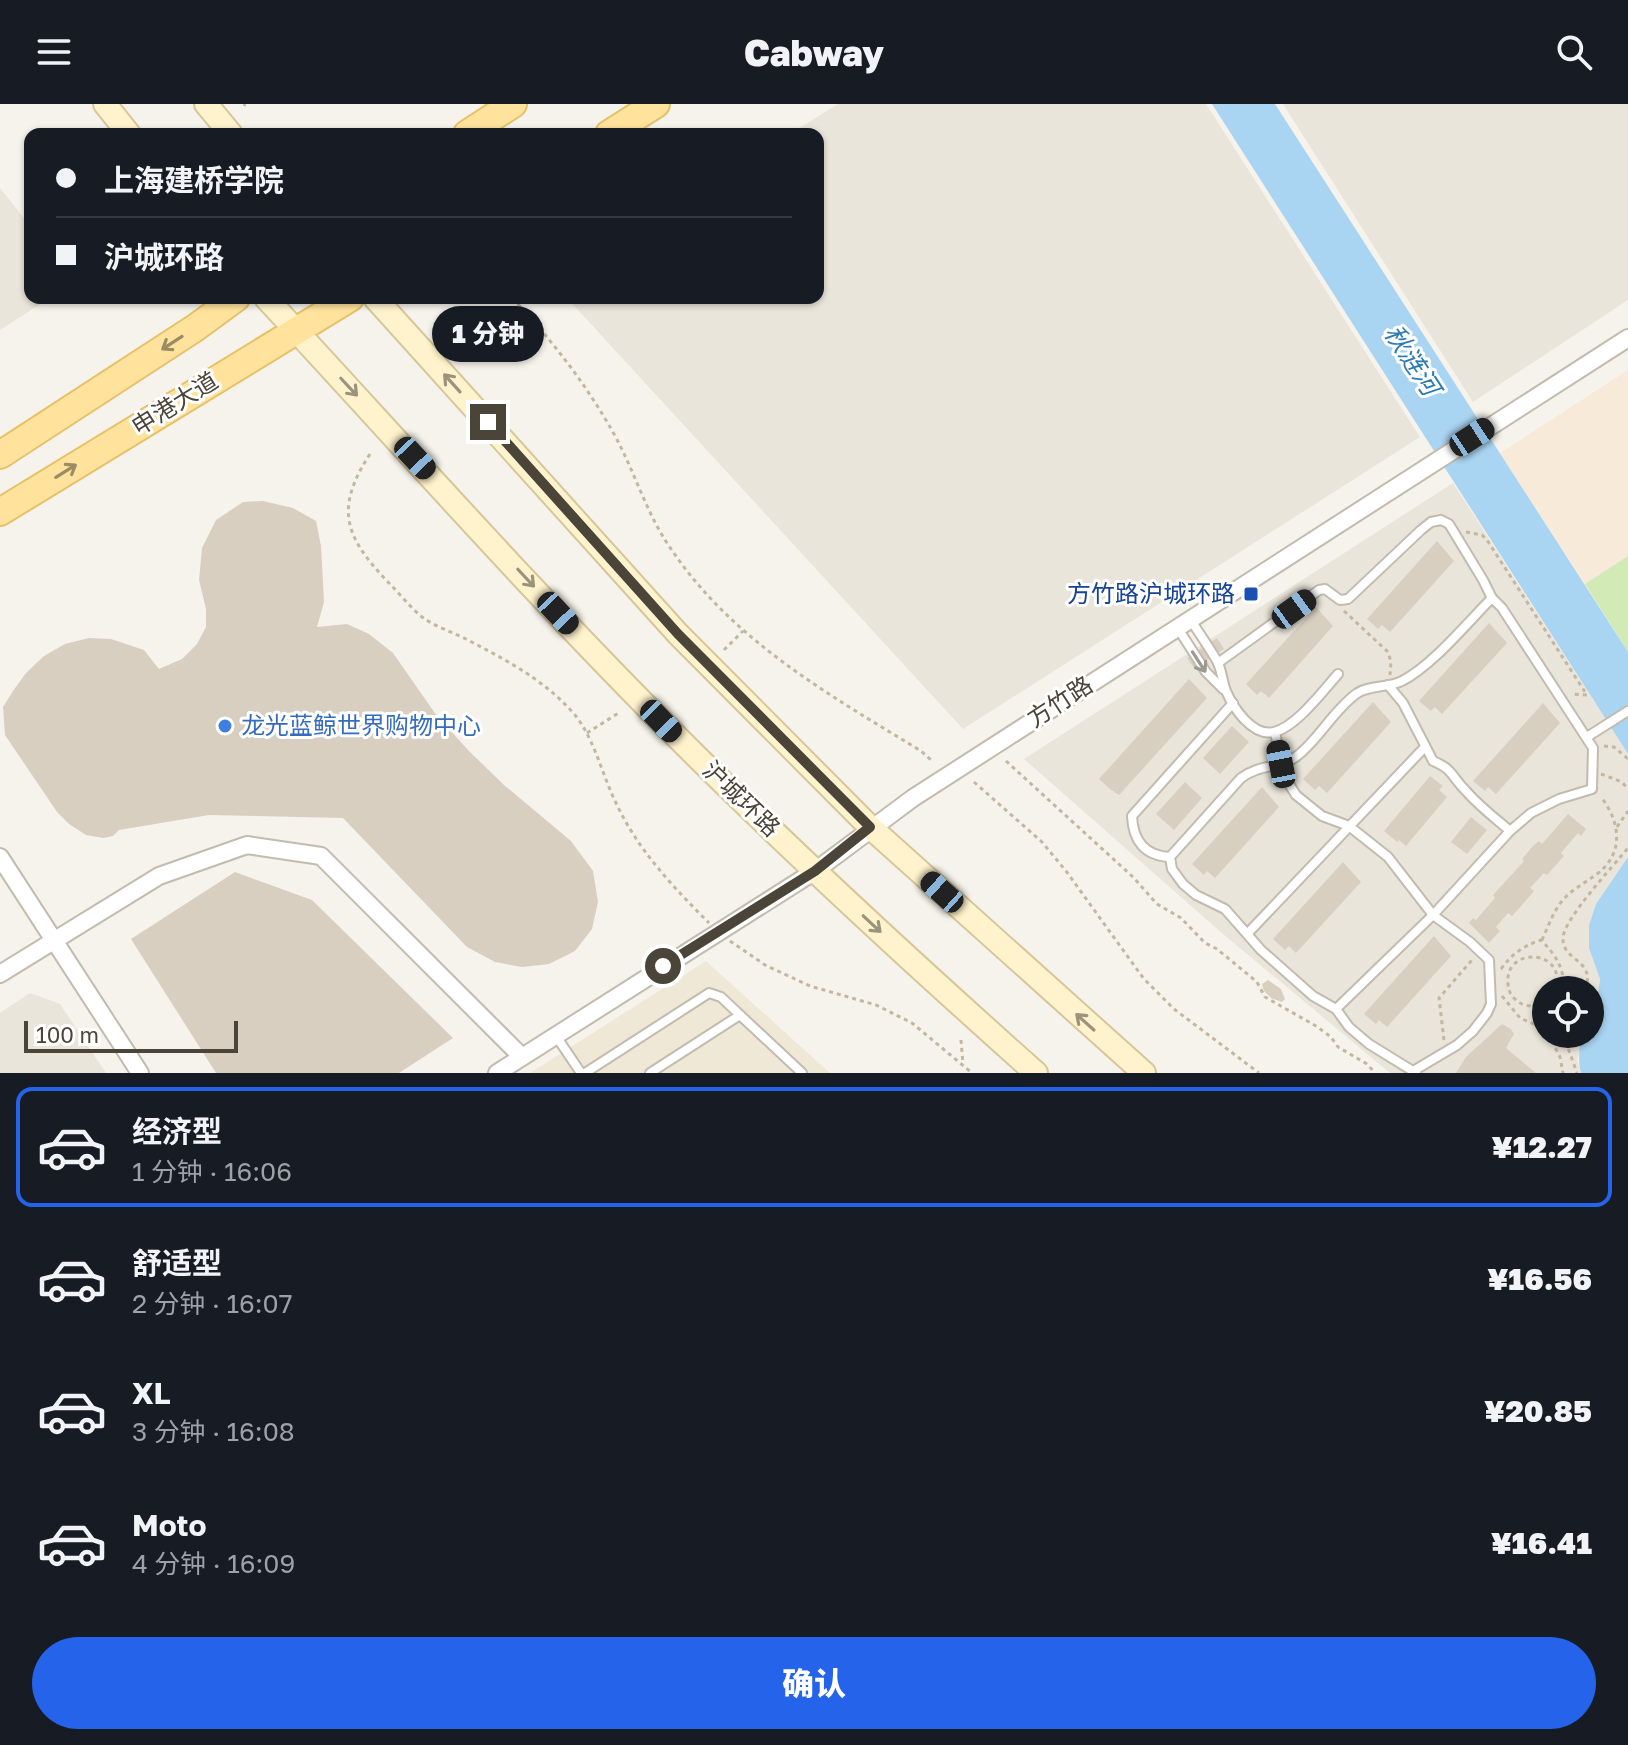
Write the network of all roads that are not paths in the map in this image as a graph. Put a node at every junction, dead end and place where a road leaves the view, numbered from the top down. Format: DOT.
graph roads {
  1 [pos="105,104"];
  2 [pos="206,104"];
  3 [pos="513,104"];
  4 [pos="656,104"];
  5 [pos="124,128"];
  6 [pos="226,128"];
  7 [pos="476,128"];
  8 [pos="618,128"];
  9 [pos="228,304"];
  10 [pos="272,304"];
  11 [pos="340,304"];
  12 [pos="380,304"];
  13 [pos="296,330"];
  14 [pos="1628,338"];
  15 [pos="0,455"];
  16 [pos="0,512"];
  17 [pos="1492,598"];
  18 [pos="1184,623"];
  19 [pos="1218,663"];
  20 [pos="1338,674"];
  21 [pos="1388,685"];
  22 [pos="1227,693"];
  23 [pos="1233,703"];
  24 [pos="1628,711"];
  25 [pos="1275,732"];
  26 [pos="1587,737"];
  27 [pos="1424,748"];
  28 [pos="1281,764"];
  29 [pos="1349,826"];
  30 [pos="870,827"];
  31 [pos="1510,831"];
  32 [pos="0,857"];
  33 [pos="1170,857"];
  34 [pos="815,871"];
  35 [pos="1433,915"];
  36 [pos="1248,933"];
  37 [pos="54,939"];
  38 [pos="0,974"];
  39 [pos="1336,1009"];
  40 [pos="740,1015"];
  41 [pos="556,1035"];
  42 [pos="522,1057"];
  43 [pos="1416,1072"];
  44 [pos="140,1073"];
  45 [pos="497,1073"];
  46 [pos="583,1073"];
  47 [pos="650,1073"];
  48 [pos="802,1073"];
  49 [pos="1036,1073"];
  50 [pos="1144,1073"];
  1 -- 5 [label="main road"];
  2 -- 6 [label="main road"];
  3 -- 7 [label="main road"];
  4 -- 8 [label="main road"];
  9 -- 15 [label="main road, one-way"];
  10 -- 13 [label="main road, 沪城环路"];
  11 -- 13 [label="main road, 申港大道"];
  30 -- 12 [label="main road, one-way"];
  16 -- 13 [label="main road, 申港大道, one-way"];
  13 -- 34 [label="main road, 沪城环路, one-way"];
  14 -- 18 [label="street, 方竹路"];
  17 -- 19 [label="lane"];
  17 -- 21 [label="lane"];
  17 -- 26 [label="lane"];
  18 -- 19 [label="lane"];
  18 -- 22 [label="lane, one-way"];
  18 -- 30 [label="street, 方竹路"];
  19 -- 22 [label="lane"];
  20 -- 25 [label="lane"];
  21 -- 27 [label="lane"];
  21 -- 28 [label="lane"];
  22 -- 23 [label="lane"];
  23 -- 25 [label="lane"];
  23 -- 33 [label="lane"];
  24 -- 26 [label="lane"];
  25 -- 28 [label="lane"];
  26 -- 31 [label="lane"];
  27 -- 29 [label="lane"];
  27 -- 31 [label="lane"];
  28 -- 29 [label="lane"];
  28 -- 33 [label="lane"];
  29 -- 35 [label="lane"];
  29 -- 36 [label="lane"];
  30 -- 34 [label="street, 方竹路"];
  50 -- 30 [label="main road, one-way"];
  31 -- 35 [label="lane"];
  32 -- 37 [label="street"];
  33 -- 36 [label="lane"];
  34 -- 41 [label="street, 方竹路"];
  34 -- 49 [label="main road, 沪城环路, one-way"];
  35 -- 39 [label="lane"];
  35 -- 43 [label="lane"];
  36 -- 39 [label="lane"];
  37 -- 38 [label="street"];
  37 -- 42 [label="street"];
  37 -- 44 [label="street"];
  39 -- 43 [label="lane"];
  40 -- 46 [label="lane"];
  40 -- 47 [label="lane"];
  40 -- 48 [label="lane"];
  41 -- 42 [label="street, 方竹路"];
  41 -- 46 [label="lane"];
  42 -- 45 [label="street, 方竹路"];
}
